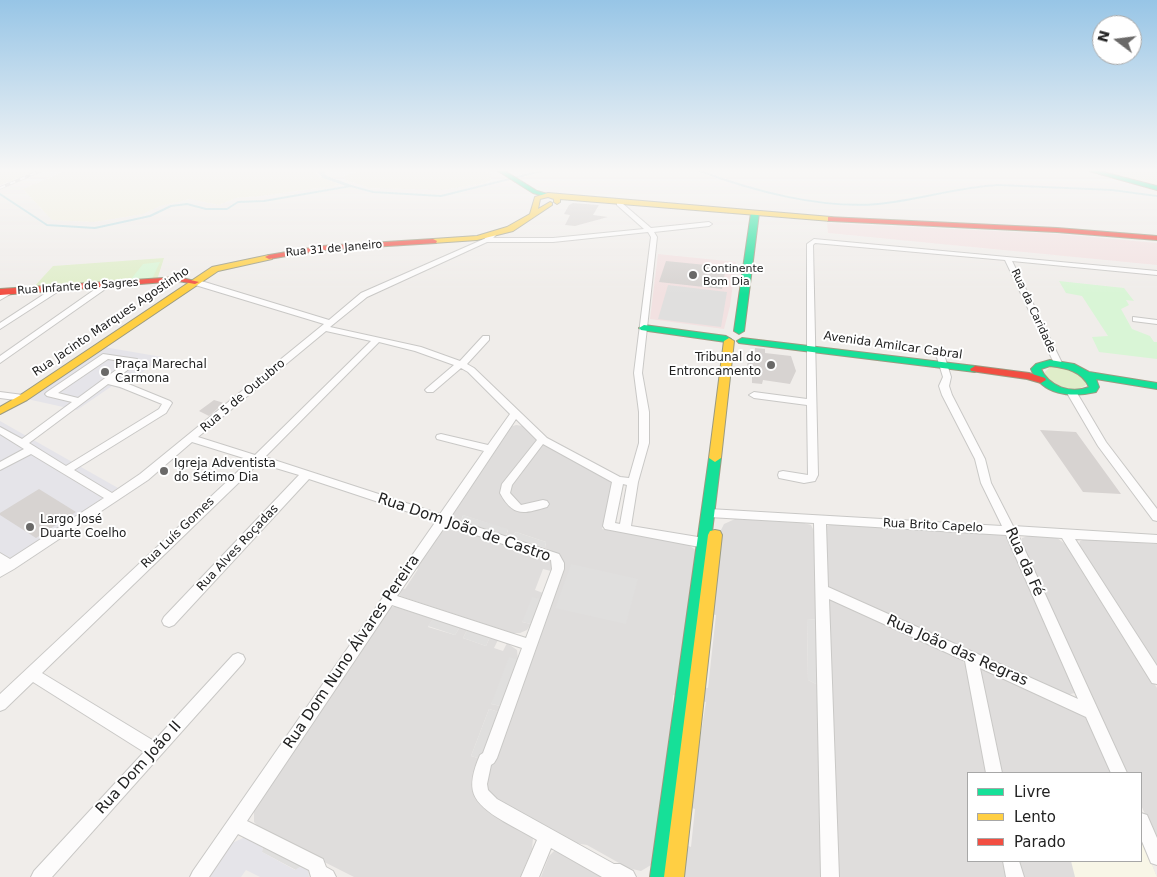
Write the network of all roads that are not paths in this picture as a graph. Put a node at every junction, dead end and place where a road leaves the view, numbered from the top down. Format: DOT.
graph roads {
  1 [pos="536,212"];
  2 [pos="628,212"];
  3 [pos="734,212"];
  4 [pos="533,214"];
  5 [pos="751,215"];
  6 [pos="709,224"];
  7 [pos="650,230"];
  8 [pos="490,238"];
  9 [pos="1157,238"];
  10 [pos="463,244"];
  11 [pos="1008,259"];
  12 [pos="215,269"];
  13 [pos="1157,274"];
  14 [pos="178,279"];
  15 [pos="195,282"];
  16 [pos="106,285"];
  17 [pos="58,289"];
  18 [pos="3,294"];
  19 [pos="1136,320"];
  20 [pos="1157,322"];
  21 [pos="645,325"];
  22 [pos="327,326"];
  23 [pos="0,327"];
  24 [pos="734,336"];
  25 [pos="486,338"];
  26 [pos="376,341"];
  27 [pos="812,346"];
  28 [pos="941,359"];
  29 [pos="0,360"];
  30 [pos="1058,363"];
  31 [pos="460,364"];
  32 [pos="1036,369"];
  33 [pos="1088,375"];
  34 [pos="1041,380"];
  35 [pos="107,381"];
  36 [pos="1157,386"];
  37 [pos="1094,387"];
  38 [pos="430,390"];
  39 [pos="1157,392"];
  40 [pos="1072,393"];
  41 [pos="0,395"];
  42 [pos="754,395"];
  43 [pos="22,398"];
  44 [pos="80,401"];
  45 [pos="813,402"];
  46 [pos="0,411"];
  47 [pos="514,414"];
  48 [pos="0,430"];
  49 [pos="441,437"];
  50 [pos="192,439"];
  51 [pos="543,440"];
  52 [pos="26,447"];
  53 [pos="490,449"];
  54 [pos="257,459"];
  55 [pos="0,466"];
  56 [pos="67,470"];
  57 [pos="307,474"];
  58 [pos="783,475"];
  59 [pos="618,480"];
  60 [pos="633,482"];
  61 [pos="112,498"];
  62 [pos="543,504"];
  63 [pos="714,513"];
  64 [pos="1157,517"];
  65 [pos="442,519"];
  66 [pos="820,520"];
  67 [pos="625,529"];
  68 [pos="1010,531"];
  69 [pos="1066,534"];
  70 [pos="1157,539"];
  71 [pos="710,544"];
  72 [pos="3,565"];
  73 [pos="822,590"];
  74 [pos="389,599"];
  75 [pos="169,621"];
  76 [pos="530,644"];
  77 [pos="971,658"];
  78 [pos="238,659"];
  79 [pos="32,674"];
  80 [pos="1157,678"];
  81 [pos="0,704"];
  82 [pos="1092,712"];
  83 [pos="155,750"];
  84 [pos="994,772"];
  85 [pos="1119,772"];
  86 [pos="1142,823"];
  87 [pos="235,824"];
  88 [pos="547,836"];
  89 [pos="1157,857"];
  90 [pos="1011,862"];
  91 [pos="323,875"];
  92 [pos="40,877"];
  93 [pos="199,877"];
  94 [pos="530,877"];
  95 [pos="627,877"];
  96 [pos="660,877"];
  97 [pos="674,877"];
  98 [pos="830,877"];
  99 [pos="1014,877"];
  1 -- 4 [label="main road, Rua 31 de Janeiro"];
  2 -- 7 [label="street"];
  3 -- 5 [label="main road"];
  4 -- 8 [label="main road, Rua 31 de Janeiro"];
  5 -- 9 [label="main road"];
  5 -- 24 [label="main road"];
  6 -- 7 [label="street"];
  7 -- 8 [label="street"];
  7 -- 21 [label="street"];
  8 -- 10 [label="main road, Rua 31 de Janeiro"];
  10 -- 12 [label="main road, Rua 31 de Janeiro"];
  10 -- 22 [label="street, Rua 5 de Outubro"];
  11 -- 13 [label="street"];
  11 -- 27 [label="street"];
  11 -- 30 [label="street, Rua da Caridade"];
  12 -- 14 [label="main road, Rua 31 de Janeiro"];
  12 -- 15 [label="main road, Rua Jacinto Marques Agostinho"];
  14 -- 15 [label="main road, Rua Infante de Sagres"];
  14 -- 16 [label="main road, Rua Infante de Sagres"];
  15 -- 22 [label="street, Rua Infante de Sagres"];
  15 -- 43 [label="main road, Rua Jacinto Marques Agostinho"];
  16 -- 17 [label="main road, Rua Infante de Sagres"];
  16 -- 29 [label="street"];
  17 -- 18 [label="main road, Rua Infante de Sagres"];
  17 -- 23 [label="street"];
  19 -- 20 [label="street"];
  21 -- 24 [label="main road, Avenida Amilcar Cabral"];
  21 -- 60 [label="street"];
  22 -- 26 [label="street, Rua Infante de Sagres"];
  22 -- 50 [label="street, Rua 5 de Outubro"];
  24 -- 27 [label="main road, Avenida Amilcar Cabral"];
  24 -- 63 [label="main road"];
  25 -- 31 [label="street"];
  26 -- 31 [label="street, Rua Infante de Sagres"];
  26 -- 54 [label="street, Rua Luís Gomes"];
  27 -- 28 [label="main road, Avenida Amilcar Cabral"];
  27 -- 45 [label="street"];
  28 -- 32 [label="main road, Avenida Amilcar Cabral"];
  28 -- 34 [label="main road, Avenida Amilcar Cabral"];
  28 -- 68 [label="street, Rua da Fé"];
  30 -- 32 [label="main road"];
  30 -- 33 [label="main road"];
  31 -- 38 [label="street"];
  31 -- 47 [label="street, Rua Infante de Sagres"];
  32 -- 34 [label="main road"];
  33 -- 36 [label="main road"];
  33 -- 37 [label="main road"];
  34 -- 40 [label="main road, Avenida Amilcar Cabral"];
  35 -- 44 [label="street"];
  35 -- 44 [label="street"];
  35 -- 56 [label="street"];
  37 -- 39 [label="main road"];
  37 -- 40 [label="main road"];
  40 -- 64 [label="street"];
  41 -- 43 [label="street"];
  42 -- 45 [label="street"];
  43 -- 46 [label="main road, Rua Jacinto Marques Agostinho"];
  44 -- 52 [label="street"];
  45 -- 58 [label="street"];
  47 -- 51 [label="street, Rua Infante de Sagres"];
  47 -- 53 [label="street, Rua Dom Nuno Álvares Pereira"];
  48 -- 52 [label="street"];
  49 -- 53 [label="street"];
  50 -- 54 [label="street, Rua Dom João de Castro"];
  50 -- 61 [label="street, Rua 5 de Outubro"];
  51 -- 59 [label="street, Rua Infante de Sagres"];
  51 -- 62 [label="street"];
  52 -- 55 [label="street"];
  52 -- 56 [label="street"];
  53 -- 65 [label="street, Rua Dom Nuno Álvares Pereira"];
  54 -- 57 [label="street, Rua Dom João de Castro"];
  54 -- 79 [label="street, Rua Luís Gomes"];
  56 -- 61 [label="street"];
  57 -- 65 [label="street, Rua Dom João de Castro"];
  57 -- 75 [label="street, Rua Alves Roçadas"];
  59 -- 60 [label="street"];
  59 -- 67 [label="street"];
  60 -- 67 [label="street"];
  61 -- 72 [label="street, Rua 5 de Outubro"];
  63 -- 66 [label="street, Rua Brito Capelo"];
  63 -- 71 [label="main road"];
  65 -- 74 [label="street, Rua Dom Nuno Álvares Pereira"];
  65 -- 76 [label="street, Rua Dom João de Castro"];
  66 -- 68 [label="street, Rua Brito Capelo"];
  66 -- 73 [label="street"];
  67 -- 71 [label="street"];
  68 -- 69 [label="street, Rua Brito Capelo"];
  68 -- 82 [label="street, Rua da Fé"];
  69 -- 70 [label="street, Rua Brito Capelo"];
  69 -- 80 [label="street"];
  71 -- 96 [label="main road"];
  71 -- 97 [label="main road"];
  73 -- 77 [label="street, Rua João das Regras"];
  73 -- 98 [label="street"];
  74 -- 76 [label="street"];
  74 -- 87 [label="street, Rua Dom Nuno Álvares Pereira"];
  76 -- 88 [label="street, Rua Dom João de Castro"];
  77 -- 82 [label="street, Rua João das Regras"];
  77 -- 84 [label="street"];
  78 -- 83 [label="street, Rua Dom João II"];
  79 -- 81 [label="street, Rua Luís Gomes"];
  79 -- 83 [label="street"];
  82 -- 85 [label="street, Rua da Fé"];
  83 -- 92 [label="street, Rua Dom João II"];
  86 -- 89 [label="street"];
  87 -- 91 [label="street"];
  87 -- 93 [label="street, Rua Dom Nuno Álvares Pereira"];
  88 -- 94 [label="street"];
  88 -- 95 [label="street"];
  90 -- 99 [label="street"];
}
